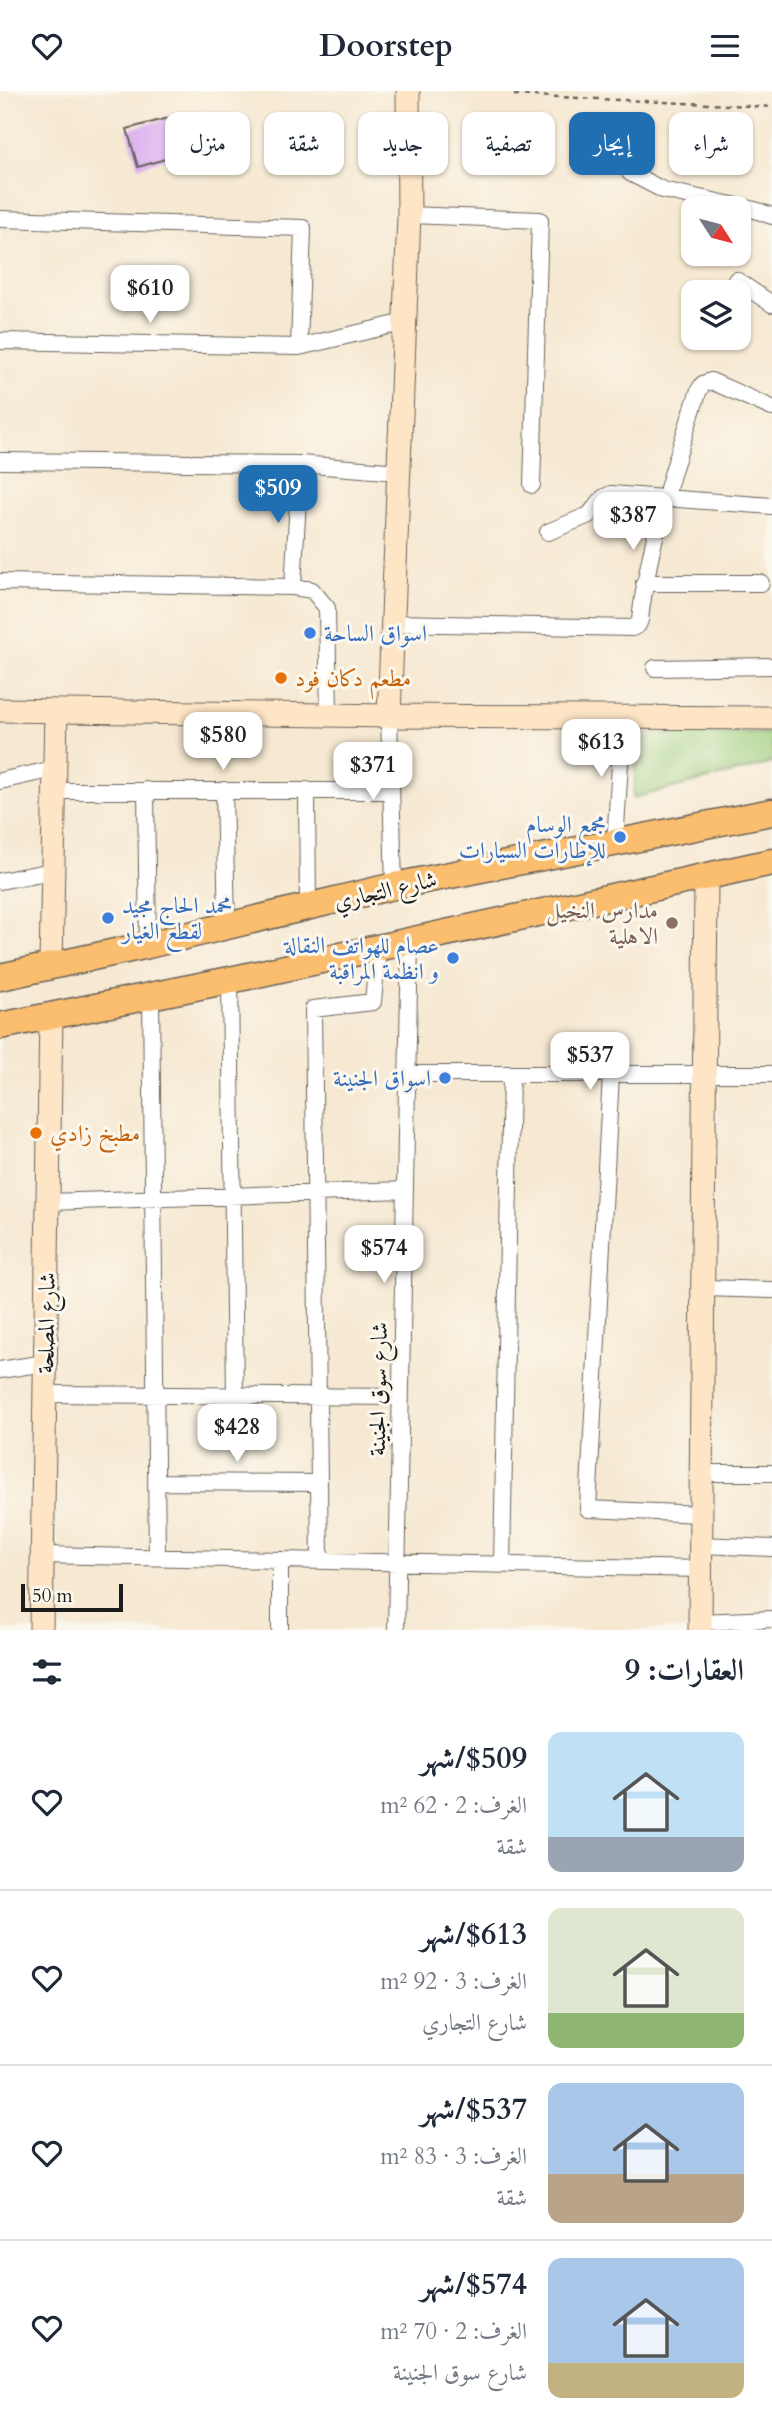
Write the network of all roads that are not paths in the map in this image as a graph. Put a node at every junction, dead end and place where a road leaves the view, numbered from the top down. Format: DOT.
graph roads {
  1 [pos="408,91"];
  2 [pos="634,175"];
  3 [pos="409,215"];
  4 [pos="772,216"];
  5 [pos="0,219"];
  6 [pos="751,290"];
  7 [pos="772,304"];
  8 [pos="405,321"];
  9 [pos="0,341"];
  10 [pos="299,347"];
  11 [pos="772,408"];
  12 [pos="0,461"];
  13 [pos="300,464"];
  14 [pos="399,472"];
  15 [pos="532,485"];
  16 [pos="664,497"];
  17 [pos="772,506"];
  18 [pos="548,532"];
  19 [pos="0,582"];
  20 [pos="644,583"];
  21 [pos="761,583"];
  22 [pos="293,587"];
  23 [pos="393,623"];
  24 [pos="772,666"];
  25 [pos="654,668"];
  26 [pos="0,710"];
  27 [pos="56,711"];
  28 [pos="329,715"];
  29 [pos="389,716"];
  30 [pos="623,717"];
  31 [pos="772,718"];
  32 [pos="54,780"];
  33 [pos="0,781"];
  34 [pos="146,790"];
  35 [pos="224,790"];
  36 [pos="307,790"];
  37 [pos="391,791"];
  38 [pos="772,812"];
  39 [pos="615,843"];
  40 [pos="772,862"];
  41 [pos="52,871"];
  42 [pos="706,877"];
  43 [pos="0,881"];
  44 [pos="394,887"];
  45 [pos="309,908"];
  46 [pos="227,927"];
  47 [pos="410,940"];
  48 [pos="148,945"];
  49 [pos="378,947"];
  50 [pos="51,965"];
  51 [pos="0,977"];
  52 [pos="230,980"];
  53 [pos="151,996"];
  54 [pos="51,1015"];
  55 [pos="0,1026"];
  56 [pos="407,1074"];
  57 [pos="511,1074"];
  58 [pos="611,1074"];
  59 [pos="705,1074"];
  60 [pos="772,1074"];
  61 [pos="405,1190"];
  62 [pos="315,1192"];
  63 [pos="233,1195"];
  64 [pos="153,1198"];
  65 [pos="48,1202"];
  66 [pos="703,1288"];
  67 [pos="772,1290"];
  68 [pos="46,1363"];
  69 [pos="0,1370"];
  70 [pos="45,1394"];
  71 [pos="155,1395"];
  72 [pos="235,1396"];
  73 [pos="317,1396"];
  74 [pos="401,1397"];
  75 [pos="701,1473"];
  76 [pos="772,1473"];
  77 [pos="156,1482"];
  78 [pos="318,1483"];
  79 [pos="701,1514"];
  80 [pos="701,1545"];
  81 [pos="772,1548"];
  82 [pos="43,1555"];
  83 [pos="157,1557"];
  84 [pos="280,1560"];
  85 [pos="320,1561"];
  86 [pos="397,1563"];
  87 [pos="502,1565"];
  88 [pos="701,1569"];
  89 [pos="772,1619"];
  90 [pos="700,1626"];
  91 [pos="41,1630"];
  92 [pos="280,1630"];
  93 [pos="396,1630"];
  1 -- 3 [label="street"];
  2 -- 4 [label="street"];
  3 -- 8 [label="street"];
  3 -- 15 [label="street"];
  5 -- 10 [label="street"];
  6 -- 7 [label="street"];
  8 -- 10 [label="street"];
  8 -- 14 [label="street"];
  9 -- 10 [label="street"];
  11 -- 16 [label="street"];
  12 -- 13 [label="street"];
  13 -- 14 [label="street"];
  13 -- 22 [label="street"];
  14 -- 23 [label="street"];
  16 -- 17 [label="street"];
  16 -- 18 [label="street"];
  16 -- 20 [label="street"];
  19 -- 22 [label="street"];
  20 -- 21 [label="street"];
  20 -- 23 [label="street"];
  22 -- 28 [label="street"];
  23 -- 29 [label="street"];
  24 -- 25 [label="street"];
  26 -- 27 [label="street"];
  27 -- 28 [label="street"];
  27 -- 32 [label="street"];
  28 -- 29 [label="street"];
  29 -- 30 [label="street"];
  29 -- 37 [label="street"];
  30 -- 31 [label="street"];
  30 -- 39 [label="street"];
  32 -- 33 [label="street"];
  32 -- 34 [label="street"];
  32 -- 41 [label="street"];
  34 -- 35 [label="street"];
  34 -- 48 [label="street"];
  35 -- 36 [label="street"];
  35 -- 46 [label="street"];
  36 -- 37 [label="street"];
  36 -- 45 [label="street"];
  37 -- 44 [label="street"];
  38 -- 39 [label="main road, شارع التجاري"];
  39 -- 44 [label="main road, شارع التجاري"];
  40 -- 42 [label="main road"];
  41 -- 43 [label="street"];
  41 -- 50 [label="street"];
  42 -- 47 [label="main road"];
  42 -- 59 [label="street"];
  44 -- 45 [label="main road, شارع التجاري"];
  45 -- 46 [label="main road, شارع التجاري"];
  46 -- 48 [label="main road, شارع التجاري"];
  47 -- 49 [label="main road"];
  47 -- 56 [label="street, شارع سوق الجنينة"];
  48 -- 50 [label="main road, شارع التجاري"];
  49 -- 52 [label="main road"];
  49 -- 62 [label="street"];
  50 -- 51 [label="main road, شارع التجاري"];
  52 -- 53 [label="main road"];
  52 -- 63 [label="street"];
  53 -- 54 [label="main road"];
  53 -- 64 [label="street"];
  54 -- 55 [label="main road"];
  54 -- 65 [label="street, شارع المصلحة"];
  56 -- 57 [label="street"];
  56 -- 61 [label="street, شارع سوق الجنينة"];
  57 -- 58 [label="street"];
  57 -- 87 [label="street"];
  58 -- 59 [label="street"];
  58 -- 79 [label="street"];
  59 -- 60 [label="street"];
  59 -- 66 [label="street"];
  61 -- 62 [label="street"];
  61 -- 74 [label="street, شارع سوق الجنينة"];
  62 -- 63 [label="street"];
  62 -- 73 [label="street"];
  63 -- 64 [label="street"];
  63 -- 72 [label="street"];
  64 -- 65 [label="street"];
  64 -- 71 [label="street"];
  65 -- 68 [label="street, شارع المصلحة"];
  66 -- 67 [label="street"];
  66 -- 75 [label="street"];
  68 -- 69 [label="street"];
  68 -- 70 [label="street, شارع المصلحة"];
  70 -- 71 [label="street"];
  70 -- 82 [label="street, شارع المصلحة"];
  71 -- 72 [label="street"];
  71 -- 77 [label="street"];
  72 -- 73 [label="street"];
  73 -- 74 [label="street"];
  73 -- 78 [label="street"];
  74 -- 86 [label="street, شارع سوق الجنينة"];
  75 -- 76 [label="street"];
  75 -- 79 [label="street"];
  77 -- 78 [label="street"];
  77 -- 83 [label="street"];
  78 -- 85 [label="street"];
  79 -- 80 [label="street"];
  80 -- 81 [label="street"];
  80 -- 88 [label="street"];
  82 -- 83 [label="street"];
  82 -- 91 [label="street, شارع المصلحة"];
  83 -- 84 [label="street"];
  84 -- 85 [label="street"];
  84 -- 92 [label="street"];
  85 -- 86 [label="street"];
  86 -- 87 [label="street"];
  86 -- 93 [label="street, شارع سوق الجنينة"];
  87 -- 88 [label="street"];
  88 -- 90 [label="street"];
  89 -- 90 [label="street"];
}
